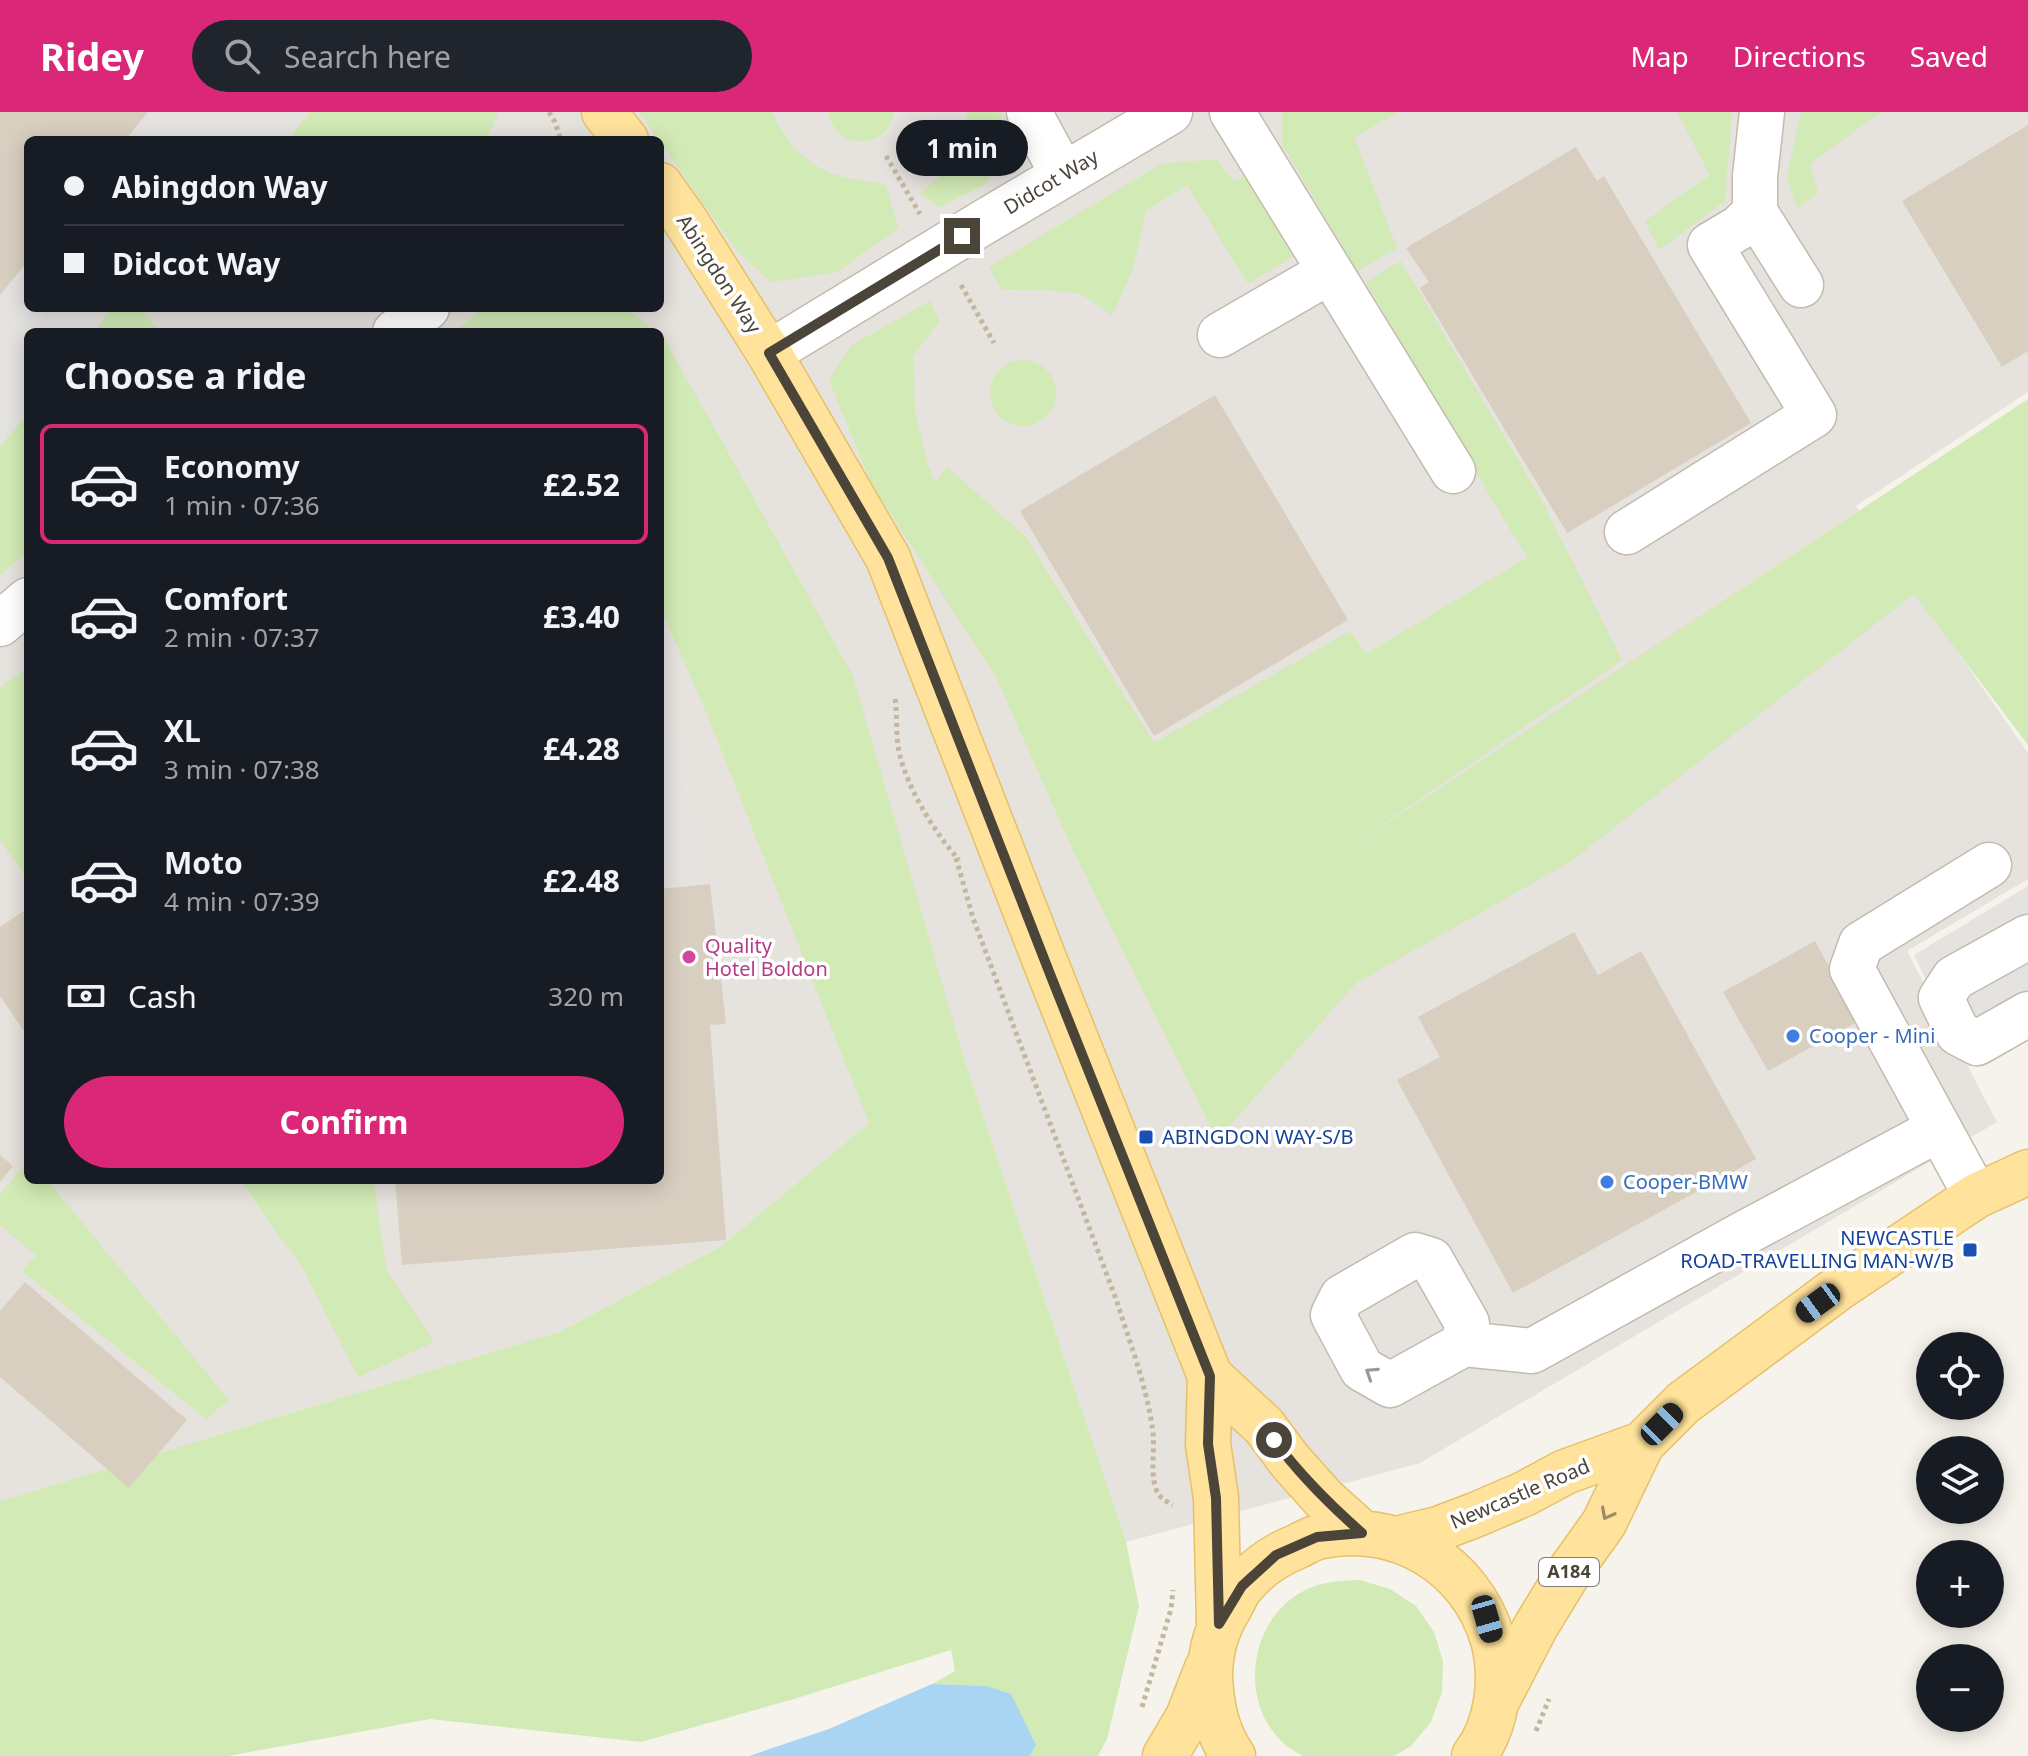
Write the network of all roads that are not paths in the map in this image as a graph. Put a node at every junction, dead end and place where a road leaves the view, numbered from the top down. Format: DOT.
graph roads {
  1 [pos="604,112"];
  2 [pos="1029,112"];
  3 [pos="1170,112"];
  4 [pos="1232,112"];
  5 [pos="1762,112"];
  6 [pos="623,136"];
  7 [pos="1063,175"];
  8 [pos="664,191"];
  9 [pos="1755,212"];
  10 [pos="1329,272"];
  11 [pos="1801,285"];
  12 [pos="422,312"];
  13 [pos="400,328"];
  14 [pos="1220,335"];
  15 [pos="769,353"];
  16 [pos="1453,471"];
  17 [pos="1627,532"];
  18 [pos="24,603"];
  19 [pos="0,624"];
  20 [pos="1989,865"];
  21 [pos="2028,937"];
  22 [pos="2028,1014"];
  23 [pos="1958,1033"];
  24 [pos="1905,1066"];
  25 [pos="1939,1129"];
  26 [pos="2028,1172"];
  27 [pos="1976,1196"];
  28 [pos="1464,1344"];
  29 [pos="1210,1376"];
  30 [pos="1642,1444"];
  31 [pos="1379,1536"];
  32 [pos="1215,1642"];
  33 [pos="1497,1701"];
  34 [pos="1165,1756"];
  35 [pos="1233,1756"];
  36 [pos="1474,1756"];
  1 -- 6 [label="main road"];
  2 -- 7 [label="street"];
  3 -- 7 [label="street, Didcot Way"];
  4 -- 10 [label="street"];
  5 -- 9 [label="street"];
  7 -- 15 [label="street, Didcot Way"];
  8 -- 15 [label="main road, Abingdon Way"];
  9 -- 11 [label="street"];
  9 -- 17 [label="street"];
  10 -- 14 [label="street"];
  10 -- 16 [label="street"];
  12 -- 13 [label="street"];
  15 -- 29 [label="main road, Abingdon Way"];
  18 -- 19 [label="street"];
  20 -- 24 [label="street"];
  21 -- 23 [label="street"];
  22 -- 23 [label="street"];
  23 -- 24 [label="street"];
  24 -- 25 [label="street"];
  25 -- 27 [label="street"];
  25 -- 28 [label="street"];
  26 -- 27 [label="main road, Newcastle Road / A184"];
  27 -- 30 [label="main road, Newcastle Road / A184"];
  29 -- 31 [label="main road, Abingdon Way"];
  29 -- 32 [label="main road, Abingdon Way"];
  30 -- 31 [label="main road, Newcastle Road / A184"];
  30 -- 33 [label="main road, Newcastle Road / A184, one-way"];
  31 -- 32 [label="main road, Newcastle Road"];
  31 -- 33 [label="main road"];
  32 -- 34 [label="main road"];
  32 -- 35 [label="main road, Abingdon Way"];
  33 -- 36 [label="main road"];
}
